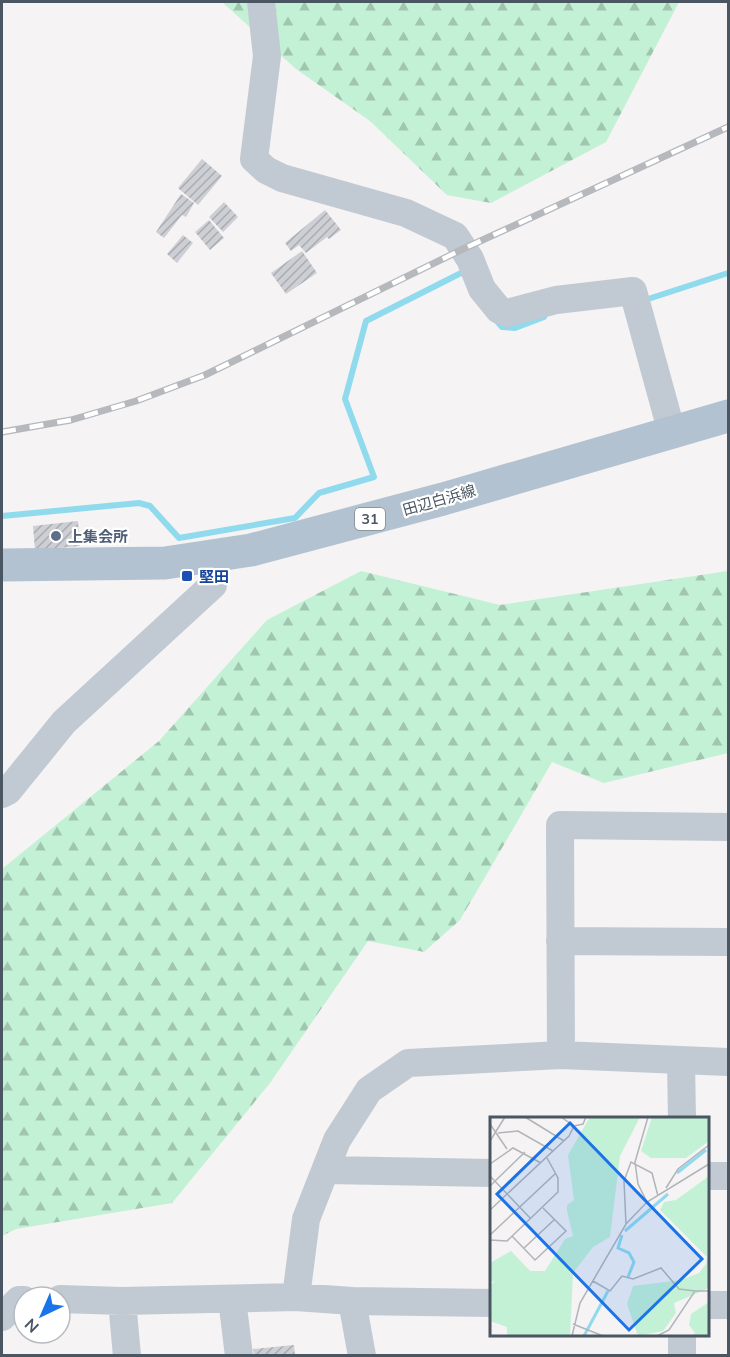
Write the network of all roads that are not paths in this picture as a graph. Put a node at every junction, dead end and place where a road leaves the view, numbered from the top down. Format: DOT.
graph roads {
  1 [pos="261,2"];
  2 [pos="729,416"];
  3 [pos="672,433"];
  4 [pos="214,557"];
  5 [pos="2,565"];
  6 [pos="2,794"];
  7 [pos="729,827"];
  8 [pos="560,941"];
  9 [pos="729,942"];
  10 [pos="561,1055"];
  11 [pos="681,1062"];
  12 [pos="729,1062"];
  13 [pos="682,1117"];
  14 [pos="326,1170"];
  15 [pos="490,1173"];
  16 [pos="709,1176"];
  17 [pos="729,1176"];
  18 [pos="296,1297"];
  19 [pos="72,1299"];
  20 [pos="232,1299"];
  21 [pos="122,1301"];
  22 [pos="352,1301"];
  23 [pos="490,1303"];
  24 [pos="709,1305"];
  25 [pos="729,1305"];
  26 [pos="682,1336"];
  27 [pos="127,1356"];
  28 [pos="239,1356"];
  29 [pos="362,1356"];
  30 [pos="682,1356"];
  1 -- 3 [label="street"];
  2 -- 3 [label="main road, 田辺白浜線 / 31"];
  3 -- 4 [label="main road, 田辺白浜線 / 31"];
  4 -- 5 [label="main road, 田辺白浜線 / 31"];
  4 -- 6 [label="street"];
  7 -- 8 [label="street"];
  8 -- 9 [label="street"];
  8 -- 10 [label="street"];
  10 -- 11 [label="street"];
  10 -- 14 [label="street"];
  11 -- 12 [label="street"];
  11 -- 13 [label="street"];
  14 -- 15 [label="street"];
  14 -- 18 [label="street"];
  16 -- 17 [label="street"];
  18 -- 20 [label="street"];
  18 -- 22 [label="street"];
  19 -- 21 [label="street"];
  20 -- 21 [label="street"];
  20 -- 28 [label="street"];
  21 -- 27 [label="street"];
  22 -- 23 [label="street"];
  22 -- 29 [label="street"];
  24 -- 25 [label="street"];
  26 -- 30 [label="street"];
}
